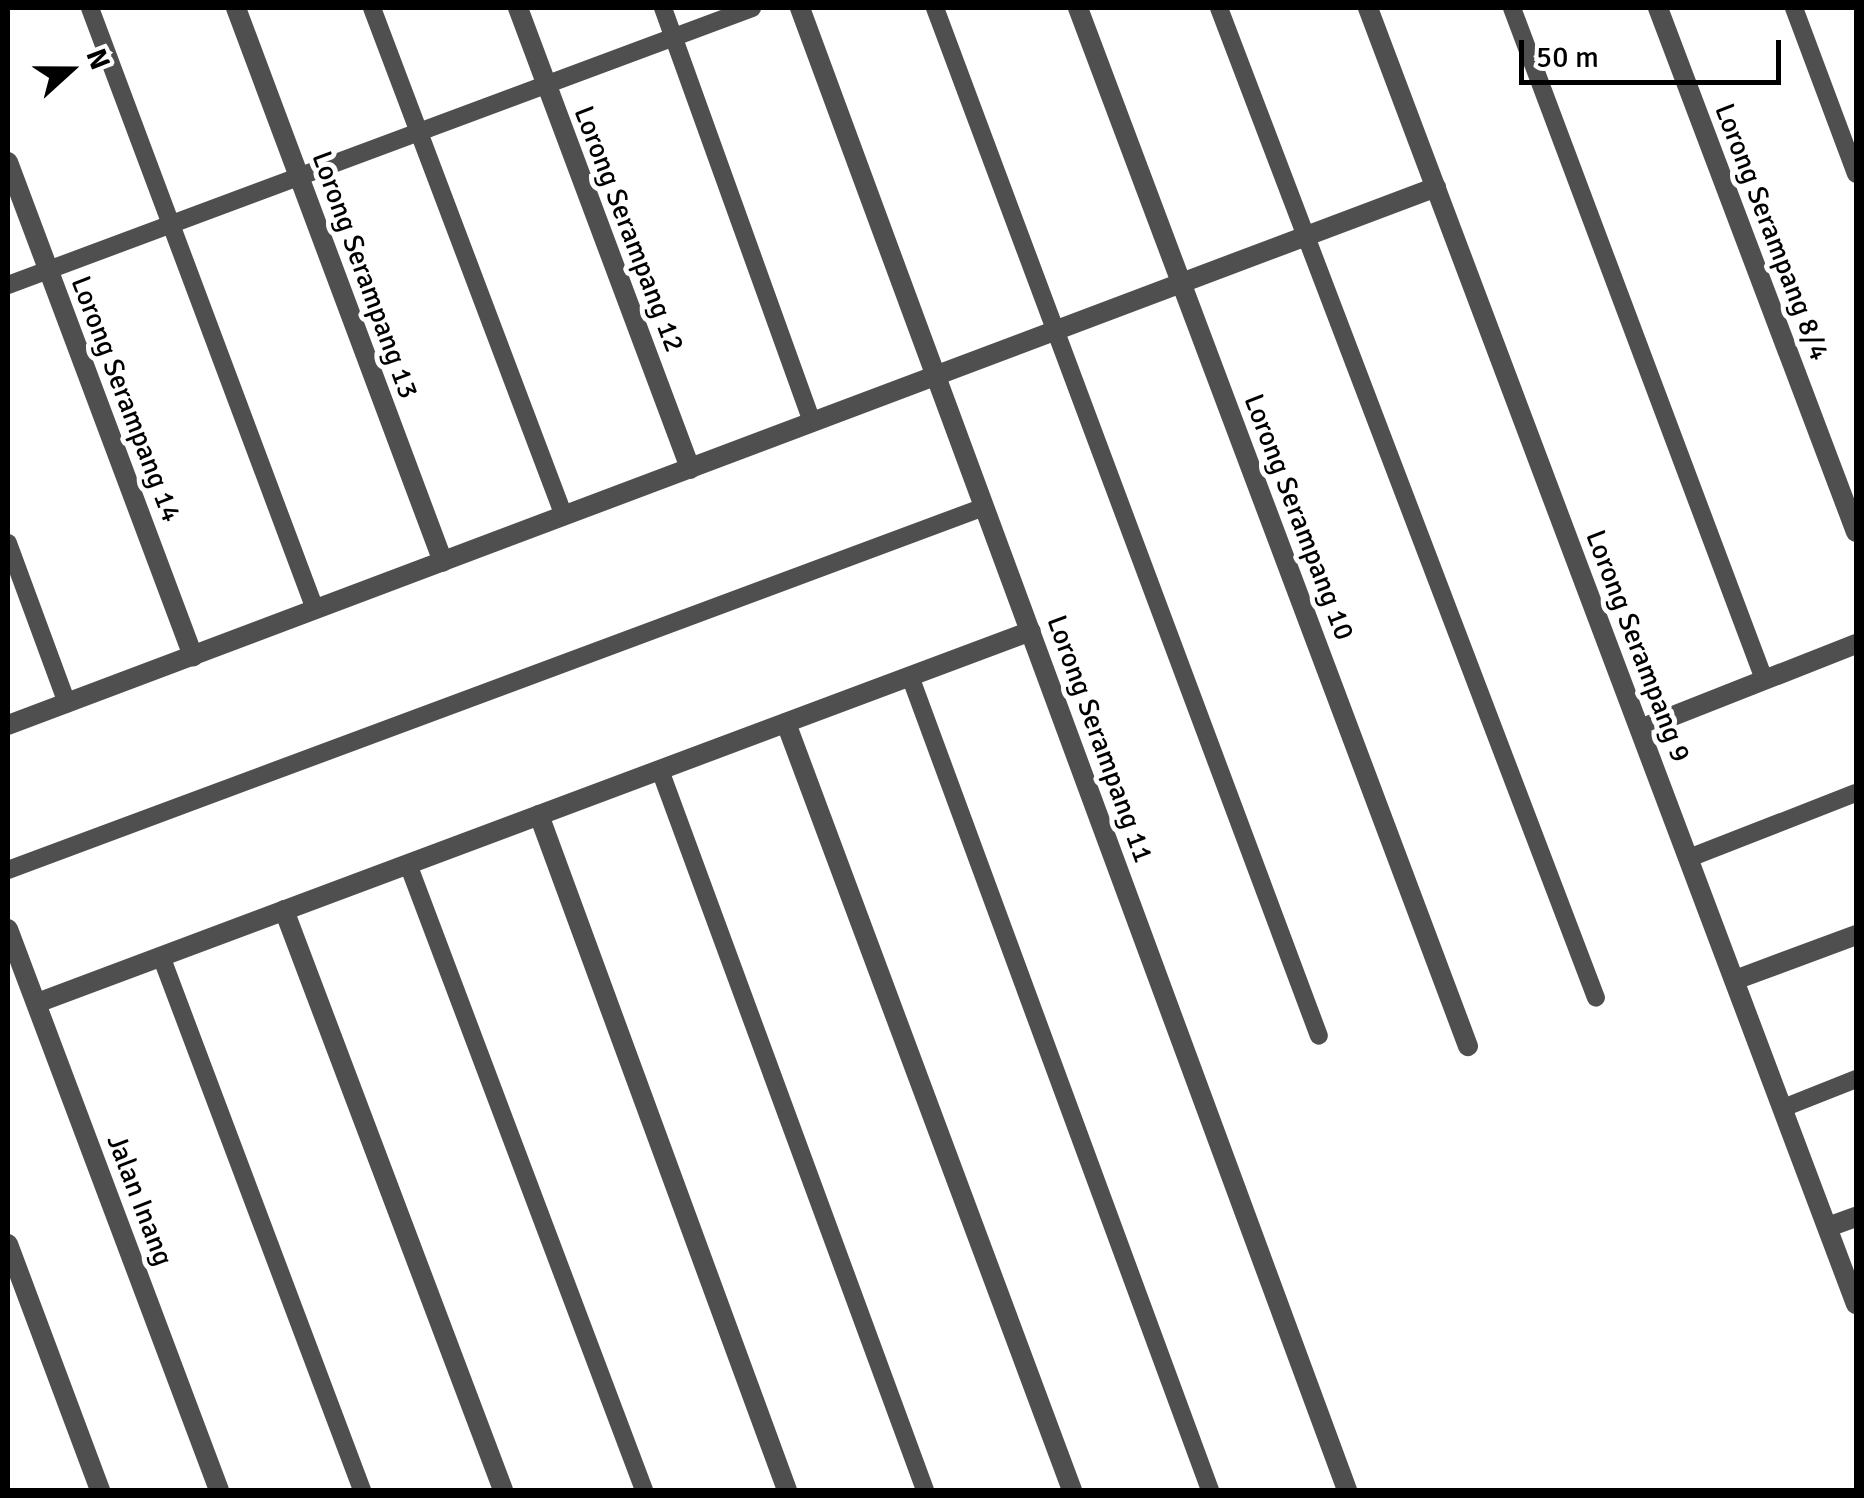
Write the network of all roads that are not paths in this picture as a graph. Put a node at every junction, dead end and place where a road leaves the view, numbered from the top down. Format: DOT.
graph roads {
  1 [pos="90,8"];
  2 [pos="236,8"];
  3 [pos="372,8"];
  4 [pos="518,8"];
  5 [pos="662,8"];
  6 [pos="752,8"];
  7 [pos="800,8"];
  8 [pos="935,8"];
  9 [pos="1078,8"];
  10 [pos="1219,8"];
  11 [pos="1368,8"];
  12 [pos="1512,8"];
  13 [pos="1658,8"];
  14 [pos="1794,8"];
  15 [pos="674,37"];
  16 [pos="546,84"];
  17 [pos="418,132"];
  18 [pos="8,162"];
  19 [pos="1856,174"];
  20 [pos="299,176"];
  21 [pos="1436,187"];
  22 [pos="170,224"];
  23 [pos="1306,237"];
  24 [pos="48,270"];
  25 [pos="1182,283"];
  26 [pos="8,285"];
  27 [pos="1056,331"];
  28 [pos="936,376"];
  29 [pos="812,422"];
  30 [pos="690,469"];
  31 [pos="984,507"];
  32 [pos="564,516"];
  33 [pos="1856,532"];
  34 [pos="8,542"];
  35 [pos="443,562"];
  36 [pos="316,610"];
  37 [pos="1031,632"];
  38 [pos="1856,644"];
  39 [pos="193,656"];
  40 [pos="910,676"];
  41 [pos="1764,679"];
  42 [pos="66,703"];
  43 [pos="786,723"];
  44 [pos="8,726"];
  45 [pos="1640,729"];
  46 [pos="660,770"];
  47 [pos="1856,793"];
  48 [pos="539,815"];
  49 [pos="1689,858"];
  50 [pos="408,864"];
  51 [pos="8,870"];
  52 [pos="284,910"];
  53 [pos="8,929"];
  54 [pos="1856,935"];
  55 [pos="161,956"];
  56 [pos="1735,980"];
  57 [pos="1596,998"];
  58 [pos="36,1002"];
  59 [pos="1319,1036"];
  60 [pos="1468,1046"];
  61 [pos="1856,1079"];
  62 [pos="1782,1108"];
  63 [pos="1856,1216"];
  64 [pos="1828,1227"];
  65 [pos="8,1244"];
  66 [pos="1856,1304"];
  67 [pos="100,1490"];
  68 [pos="219,1490"];
  69 [pos="362,1490"];
  70 [pos="503,1490"];
  71 [pos="644,1490"];
  72 [pos="788,1490"];
  73 [pos="925,1490"];
  74 [pos="1072,1490"];
  75 [pos="1210,1490"];
  76 [pos="1347,1490"];
  1 -- 22 [label="lane"];
  2 -- 20 [label="street, Lorong Serampang 13"];
  3 -- 17 [label="lane"];
  4 -- 16 [label="street, Lorong Serampang 12"];
  5 -- 15 [label="lane"];
  6 -- 15 [label="lane"];
  7 -- 28 [label="street, Lorong Serampang 11"];
  8 -- 27 [label="lane"];
  9 -- 25 [label="street, Lorong Serampang 10"];
  10 -- 23 [label="lane"];
  11 -- 21 [label="street, Lorong Serampang 9"];
  12 -- 41 [label="lane"];
  13 -- 33 [label="street, Lorong Serampang 8/4"];
  14 -- 19 [label="lane"];
  15 -- 16 [label="lane"];
  15 -- 29 [label="lane"];
  16 -- 17 [label="lane"];
  16 -- 30 [label="street, Lorong Serampang 12"];
  17 -- 20 [label="lane"];
  17 -- 32 [label="lane"];
  18 -- 24 [label="street, Lorong Serampang 14"];
  20 -- 22 [label="lane"];
  20 -- 35 [label="street, Lorong Serampang 13"];
  21 -- 23 [label="street"];
  21 -- 45 [label="street, Lorong Serampang 9"];
  22 -- 24 [label="lane"];
  22 -- 36 [label="lane"];
  23 -- 25 [label="street"];
  23 -- 57 [label="lane"];
  24 -- 26 [label="lane"];
  24 -- 39 [label="street, Lorong Serampang 14"];
  25 -- 27 [label="street"];
  25 -- 60 [label="street, Lorong Serampang 10"];
  27 -- 28 [label="street"];
  27 -- 59 [label="lane"];
  28 -- 29 [label="street"];
  28 -- 31 [label="street, Lorong Serampang 11"];
  29 -- 30 [label="street"];
  30 -- 32 [label="street"];
  31 -- 37 [label="street, Lorong Serampang 11"];
  31 -- 51 [label="lane"];
  32 -- 35 [label="street"];
  34 -- 42 [label="lane"];
  35 -- 36 [label="street"];
  36 -- 39 [label="street"];
  37 -- 40 [label="street"];
  37 -- 76 [label="street, Lorong Serampang 11"];
  38 -- 41 [label="street"];
  39 -- 42 [label="street"];
  40 -- 43 [label="street"];
  40 -- 75 [label="lane"];
  41 -- 45 [label="street"];
  42 -- 44 [label="street"];
  43 -- 46 [label="street"];
  43 -- 74 [label="street"];
  45 -- 49 [label="street, Lorong Serampang 9"];
  46 -- 48 [label="street"];
  46 -- 73 [label="lane"];
  47 -- 49 [label="lane"];
  48 -- 50 [label="street"];
  48 -- 72 [label="street"];
  49 -- 56 [label="street, Lorong Serampang 9"];
  50 -- 52 [label="street"];
  50 -- 71 [label="lane"];
  52 -- 55 [label="street"];
  52 -- 70 [label="street"];
  53 -- 58 [label="street, Jalan Inang"];
  54 -- 56 [label="street"];
  55 -- 58 [label="street"];
  55 -- 69 [label="lane"];
  56 -- 62 [label="street, Lorong Serampang 9"];
  58 -- 68 [label="street, Jalan Inang"];
  61 -- 62 [label="lane"];
  62 -- 64 [label="street, Lorong Serampang 9"];
  63 -- 64 [label="street"];
  64 -- 66 [label="street, Lorong Serampang 9"];
  65 -- 67 [label="street"];
}
